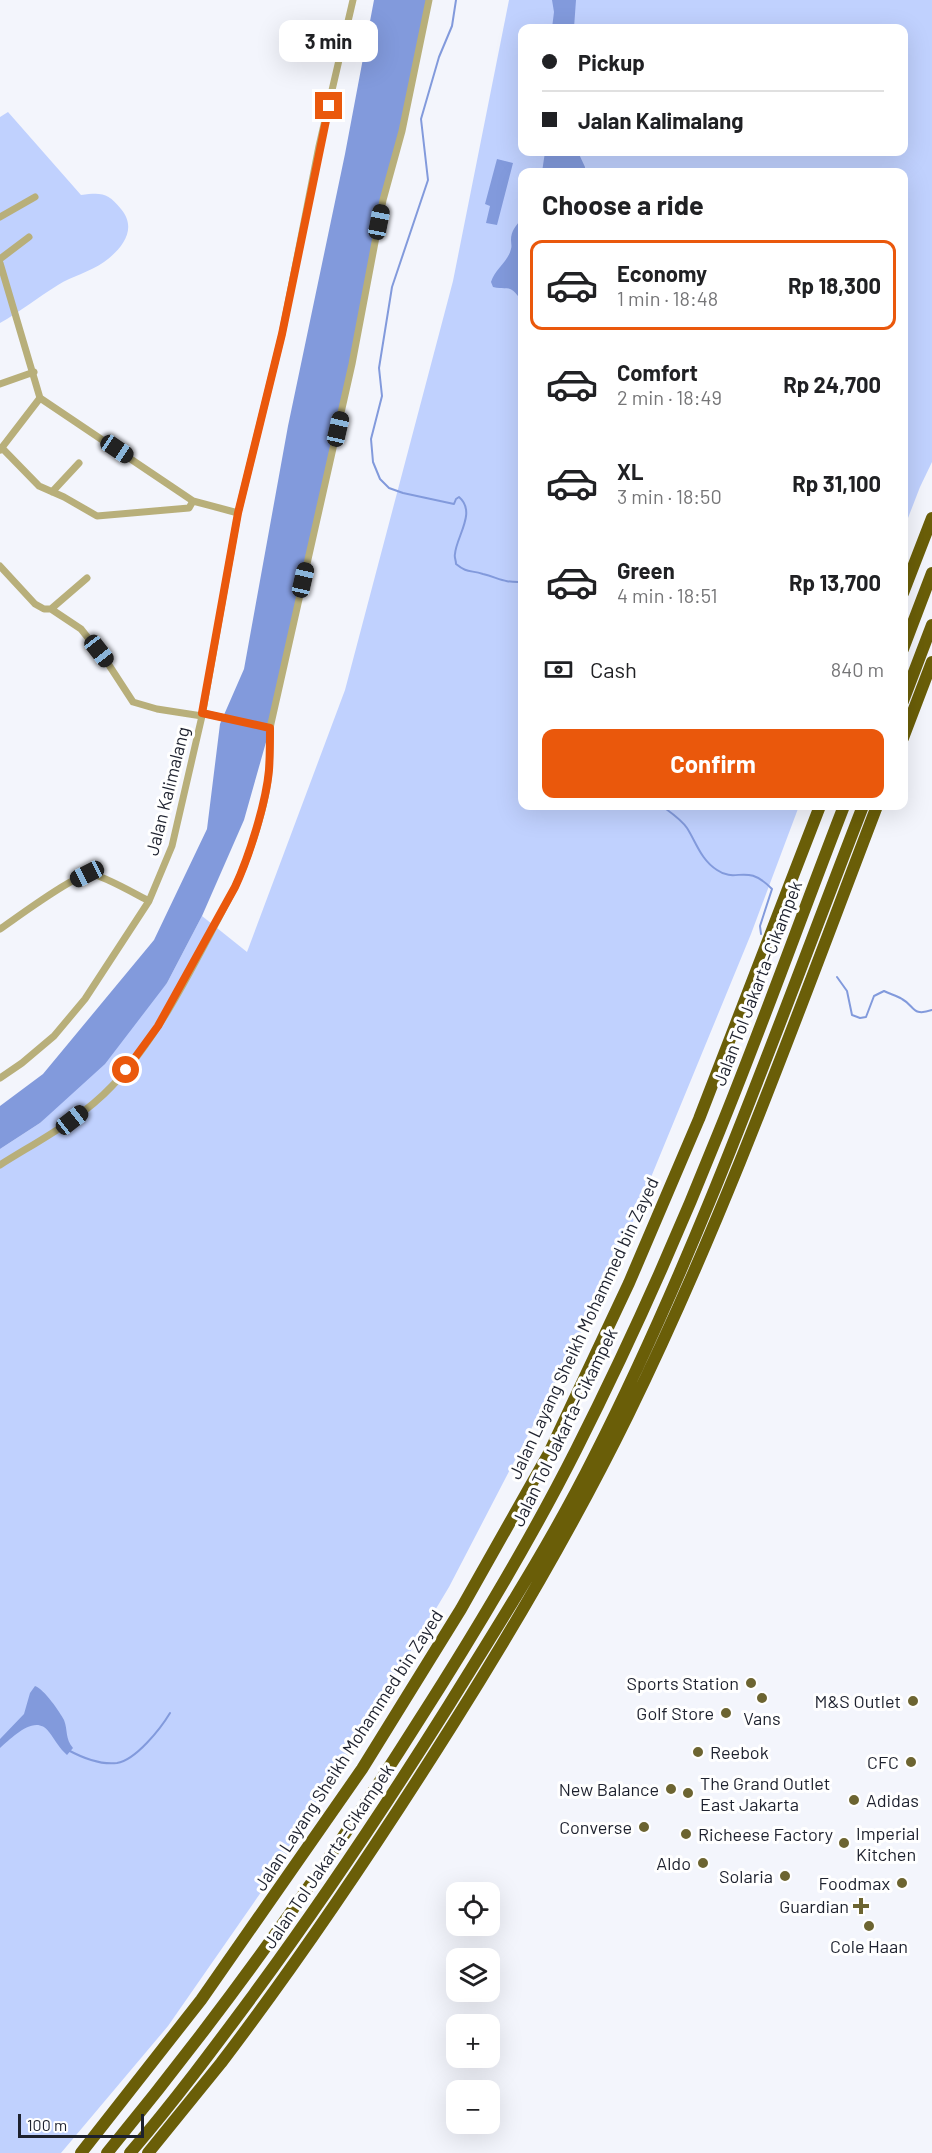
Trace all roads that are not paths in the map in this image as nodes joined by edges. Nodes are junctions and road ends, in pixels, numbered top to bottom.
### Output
1 (353, 0) edge
2 (429, 0) edge
3 (35, 197) dead end
4 (0, 217) edge
5 (29, 237) dead end
6 (0, 261) edge
7 (33, 372) junction
8 (0, 384) edge
9 (40, 398) junction
10 (1, 449) edge
11 (79, 463) dead end
12 (52, 492) junction
13 (193, 501) junction
14 (238, 513) junction
15 (932, 518) edge
16 (0, 566) edge
17 (932, 573) edge
18 (87, 578) dead end
19 (908, 580) edge
20 (51, 609) junction
21 (932, 625) edge
22 (908, 636) edge
23 (932, 662) edge
24 (908, 688) edge
25 (202, 714) junction
26 (908, 725) edge
27 (266, 727) junction
28 (818, 810) edge
29 (842, 810) edge
30 (861, 810) edge
31 (875, 810) edge
32 (149, 901) junction
33 (0, 929) edge
34 (0, 1078) edge
35 (0, 1166) edge
36 (81, 2153) edge
37 (107, 2153) edge
38 (130, 2153) edge
39 (148, 2153) edge

1 - 14 street, Jalan Kalimalang
2 - 27 street
3 - 4 street
5 - 6 street
6 - 7 street
7 - 8 street
7 - 9 street
9 - 10 street
9 - 13 street
10 - 12 street
11 - 12 street
12 - 13 street
13 - 14 street
14 - 25 street, Jalan Kalimalang
15 - 19 highway
16 - 20 street
17 - 22 highway
18 - 20 street
20 - 25 street
21 - 24 highway
23 - 26 highway
25 - 27 street
25 - 32 street, Jalan Kalimalang
27 - 35 street
28 - 36 highway, Jalan Layang Sheikh Mohammed bin Zayed
29 - 37 highway, Jalan Tol Jakarta–Cikampek
30 - 38 highway, Jalan Tol Jakarta–Cikampek
31 - 39 highway
32 - 33 street
32 - 34 street, Jalan Kalimalang

